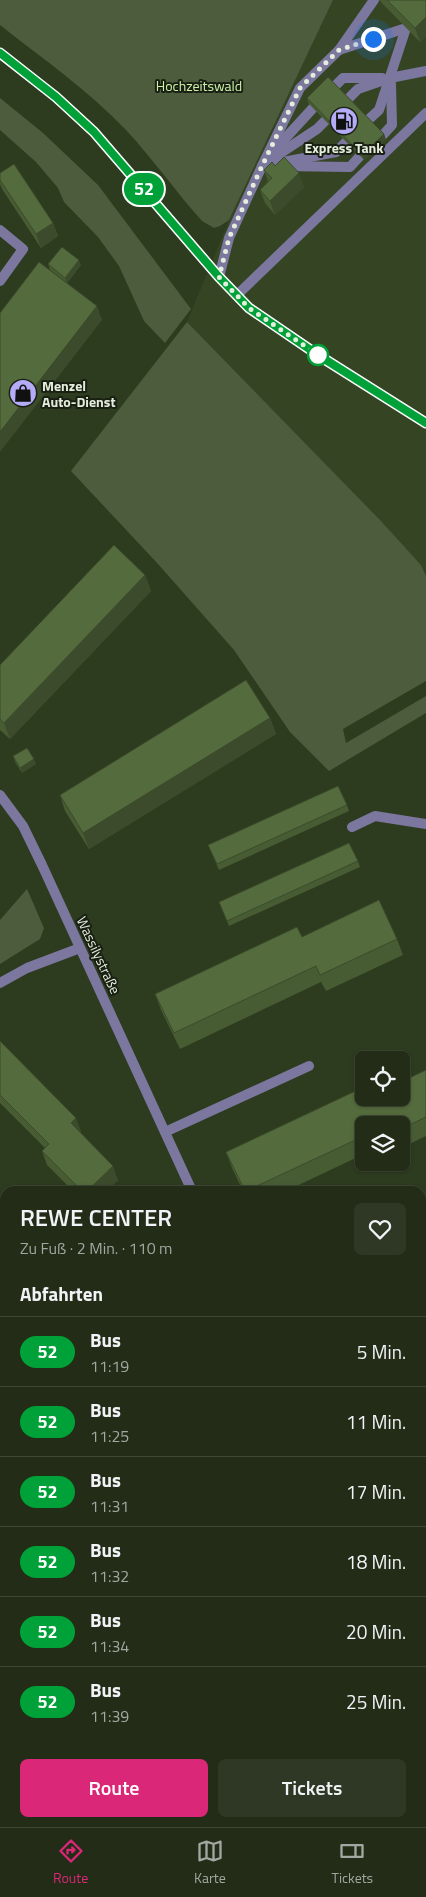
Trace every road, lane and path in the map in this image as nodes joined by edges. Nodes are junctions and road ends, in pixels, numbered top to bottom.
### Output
1 (374, 0) edge
2 (339, 50) junction
3 (0, 53) edge
4 (426, 71) edge
5 (390, 78) junction
6 (334, 87) edge
7 (347, 100) edge
8 (313, 108) edge
9 (426, 113) edge
10 (326, 120) edge
11 (368, 121) edge
12 (382, 136) edge
13 (346, 142) edge
14 (360, 156) edge
15 (262, 166) junction
16 (0, 230) edge
17 (219, 277) junction
18 (0, 281) edge
19 (237, 295) junction
20 (426, 423) edge
21 (0, 795) edge
22 (426, 824) edge
23 (352, 827) dead end
24 (80, 948) junction
25 (0, 983) edge
26 (309, 1066) dead end
27 (165, 1132) junction
28 (190, 1186) edge

1 - 2 street
2 - 5 street
2 - 15 street
3 - 17 street
4 - 5 street
5 - 6 street
5 - 7 street
5 - 11 street
5 - 12 street
8 - 15 street
9 - 19 street
10 - 15 street
13 - 15 street
14 - 15 street
15 - 17 street
16 - 18 street
17 - 19 street
19 - 20 street
21 - 24 street, Wassilystraße
22 - 23 street
24 - 25 street
24 - 27 street, Wassilystraße
26 - 27 street
27 - 28 street, Wassilystraße

